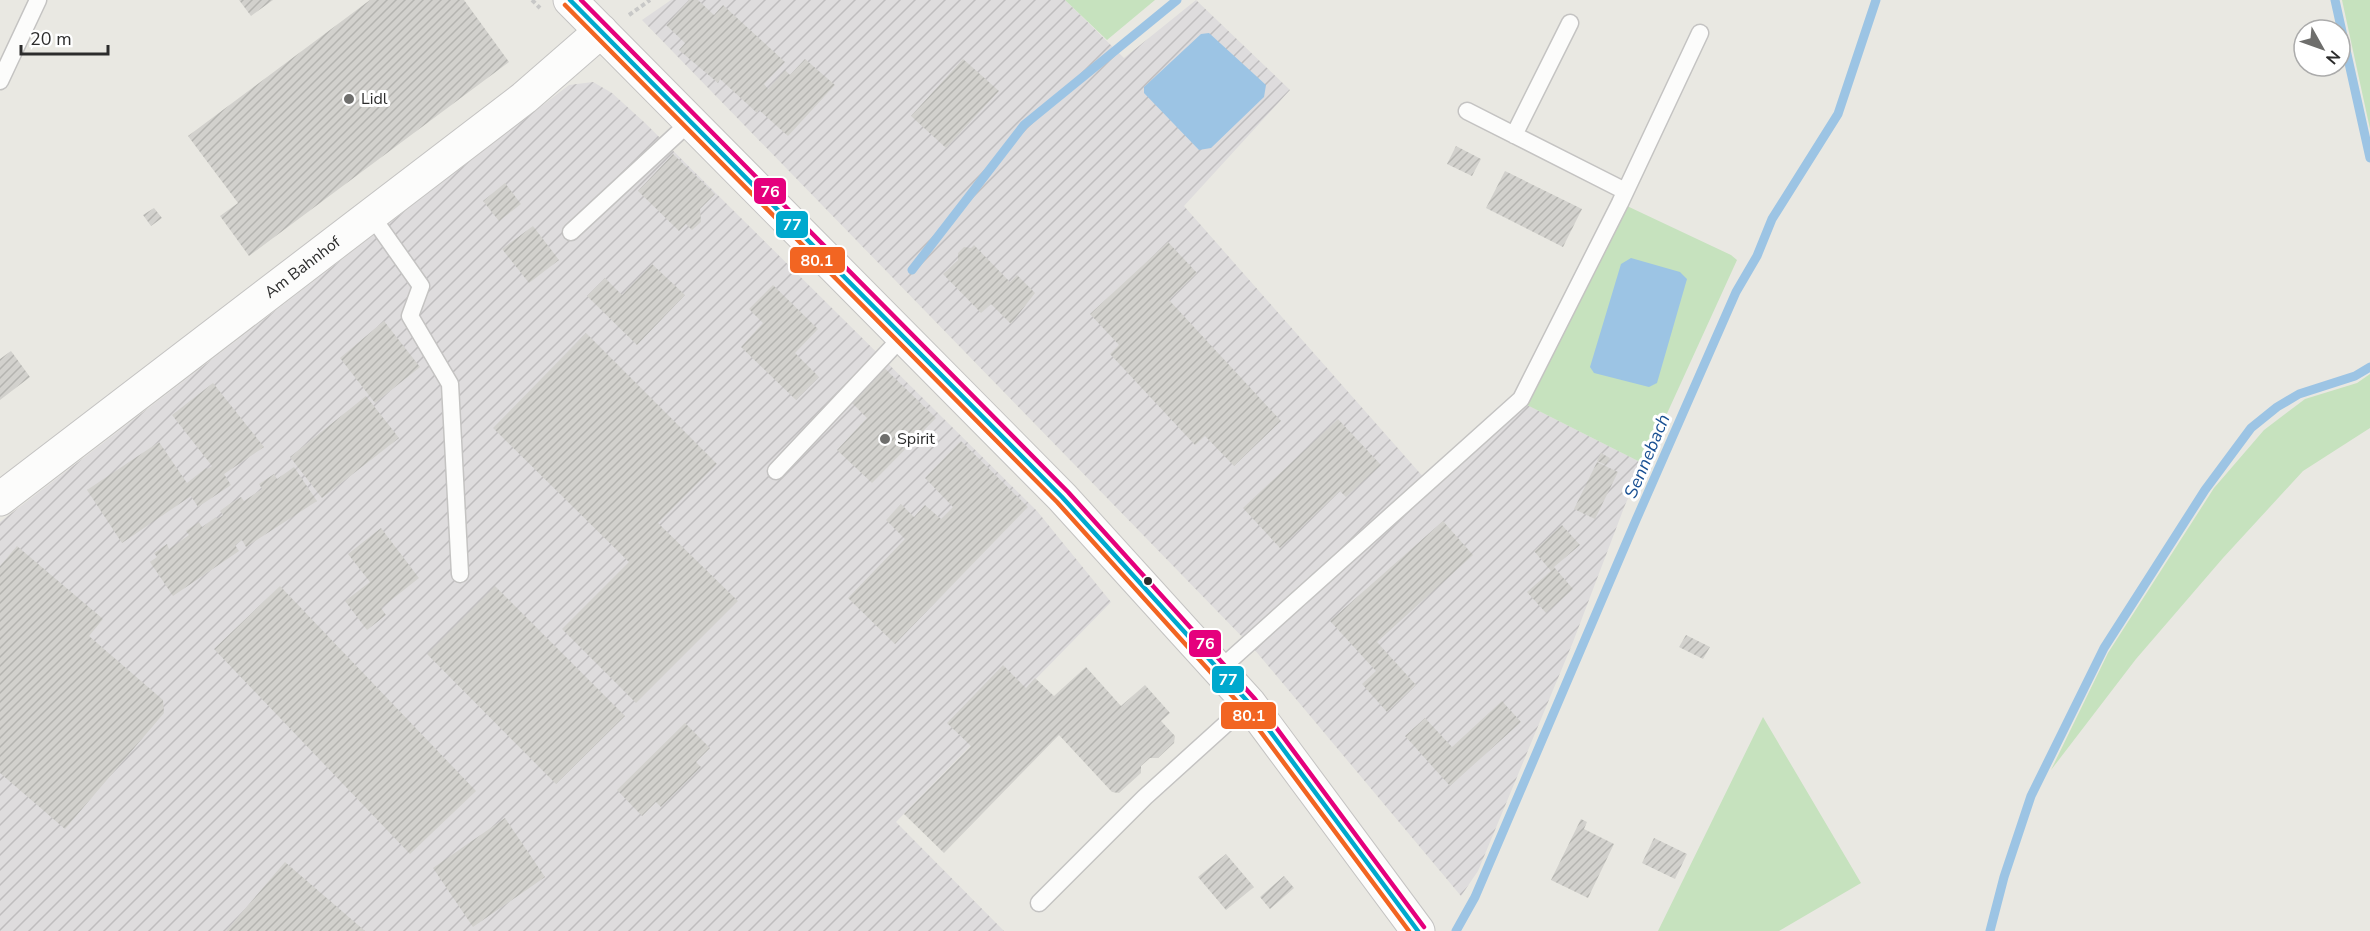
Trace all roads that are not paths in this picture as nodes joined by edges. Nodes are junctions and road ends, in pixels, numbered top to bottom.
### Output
1 (38, 0) edge
2 (570, 0) edge
3 (1570, 23) dead end
4 (601, 31) junction
5 (1700, 33) dead end
6 (0, 81) edge
7 (1467, 111) dead end
8 (691, 121) junction
9 (1514, 135) junction
10 (1625, 191) junction
11 (371, 215) junction
12 (571, 232) dead end
13 (903, 336) junction
14 (776, 471) dead end
15 (0, 499) edge
16 (460, 574) dead end
17 (1219, 670) junction
18 (1249, 703) junction
19 (1039, 903) dead end
20 (1418, 931) edge

1 - 6 lane
2 - 4 main road
3 - 9 lane
4 - 8 main road
4 - 11 main road, Am Bahnhof
5 - 10 lane
7 - 9 lane
8 - 12 lane
8 - 13 main road
9 - 10 lane
10 - 17 lane
11 - 15 main road, Am Bahnhof
11 - 16 lane
13 - 14 lane
13 - 17 main road
17 - 18 main road
18 - 19 lane
18 - 20 main road

